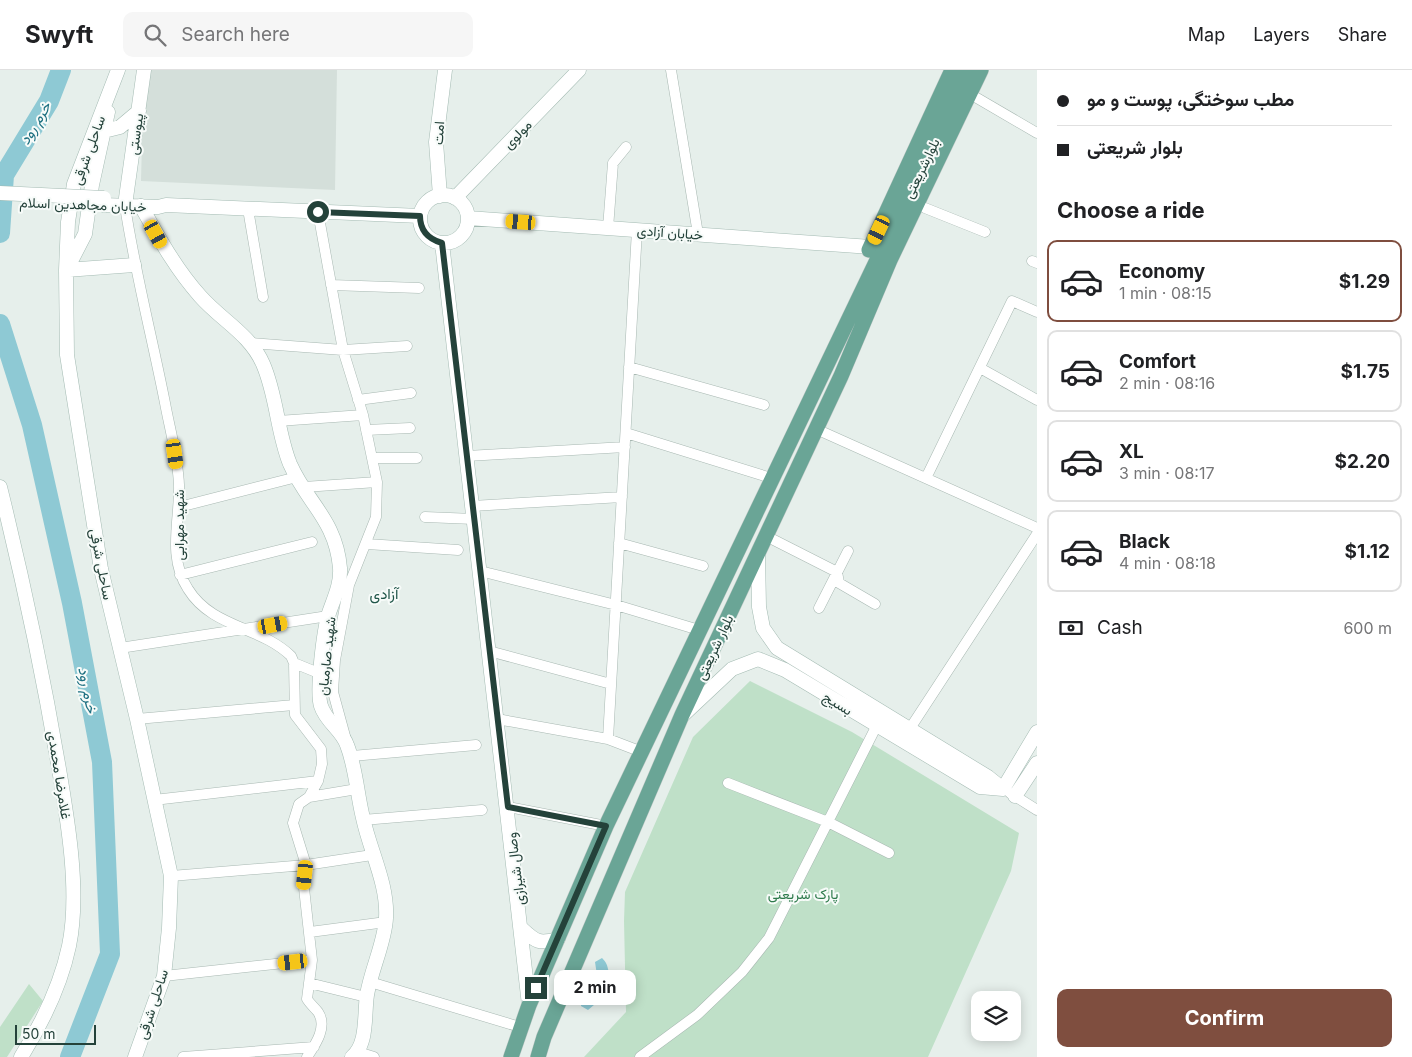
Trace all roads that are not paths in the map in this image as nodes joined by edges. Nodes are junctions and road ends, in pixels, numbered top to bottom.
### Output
1 (144, 70) edge
2 (445, 70) edge
3 (579, 70) edge
4 (671, 70) edge
5 (952, 70) edge
6 (968, 70) edge
7 (981, 70) edge
8 (991, 70) edge
9 (117, 73) edge
10 (977, 98) junction
11 (139, 111) junction
12 (120, 126) junction
13 (104, 131) junction
14 (1037, 133) edge
15 (134, 145) junction
16 (626, 147) dead end
17 (0, 193) edge
18 (440, 196) junction
19 (456, 198) junction
20 (0, 200) edge
21 (104, 202) junction
22 (126, 202) junction
23 (166, 205) junction
24 (141, 206) junction
25 (925, 208) junction
26 (248, 209) junction
27 (318, 212) junction
28 (420, 216) junction
29 (468, 218) junction
30 (608, 228) junction
31 (637, 230) junction
32 (985, 232) dead end
33 (698, 234) junction
34 (900, 242) joint
35 (442, 243) junction
36 (871, 247) junction
37 (890, 260) junction
38 (874, 265) joint
39 (134, 266) junction
40 (66, 270) junction
41 (332, 285) junction
42 (419, 288) dead end
43 (263, 297) dead end
44 (1037, 312) edge
45 (847, 320) junction
46 (250, 343) junction
47 (407, 346) dead end
48 (343, 350) junction
49 (629, 367) junction
50 (980, 368) junction
51 (411, 393) dead end
52 (358, 400) junction
53 (1037, 400) edge
54 (764, 405) dead end
55 (363, 415) junction
56 (278, 421) junction
57 (410, 428) dead end
58 (816, 429) junction
59 (366, 430) junction
60 (626, 433) junction
61 (625, 447) junction
62 (467, 456) junction
63 (372, 458) junction
64 (417, 458) dead end
65 (771, 478) junction
66 (926, 478) junction
67 (300, 482) junction
68 (377, 482) junction
69 (0, 487) edge
70 (622, 496) junction
71 (179, 507) junction
72 (473, 513) junction
73 (425, 517) dead end
74 (1037, 528) edge
75 (1037, 534) edge
76 (766, 536) junction
77 (312, 542) dead end
78 (619, 543) junction
79 (367, 544) junction
80 (458, 550) dead end
81 (848, 551) dead end
82 (758, 554) junction
83 (703, 566) dead end
84 (480, 571) junction
85 (837, 572) junction
86 (180, 575) junction
87 (875, 604) dead end
88 (616, 605) junction
89 (819, 608) dead end
90 (328, 616) junction
91 (246, 629) junction
92 (699, 630) junction
93 (120, 648) junction
94 (489, 651) junction
95 (294, 663) junction
96 (321, 674) junction
97 (611, 684) junction
98 (294, 706) junction
99 (882, 713) junction
100 (682, 715) junction
101 (137, 719) junction
102 (497, 719) junction
103 (876, 726) junction
104 (909, 730) junction
105 (1037, 732) edge
106 (608, 739) junction
107 (346, 741) junction
108 (476, 746) dead end
109 (642, 752) junction
110 (352, 756) junction
111 (1037, 764) edge
112 (318, 781) junction
113 (728, 783) dead end
114 (357, 789) junction
115 (1009, 793) junction
116 (309, 797) junction
117 (154, 800) junction
118 (508, 807) junction
119 (482, 810) dead end
120 (1037, 810) edge
121 (363, 820) junction
122 (828, 822) junction
123 (606, 826) junction
124 (890, 853) dead end
125 (372, 855) junction
126 (306, 865) junction
127 (171, 876) junction
128 (386, 922) junction
129 (522, 929) junction
130 (310, 932) junction
131 (558, 939) junction
132 (312, 960) junction
133 (164, 976) junction
134 (370, 982) junction
135 (309, 983) junction
136 (366, 997) junction
137 (529, 1005) junction
138 (520, 1027) junction
139 (314, 1048) junction
140 (355, 1054) edge
141 (21, 1057) edge
142 (135, 1057) edge
143 (183, 1057) edge
144 (307, 1057) edge
145 (374, 1057) edge
146 (511, 1057) edge
147 (538, 1057) edge
148 (640, 1057) edge

1 - 11 street, پیوستی
2 - 18 street, امت
3 - 19 street, مولوی
4 - 33 street
5 - 36 main road
6 - 38 main road, بلوارشریعتی
7 - 34 main road, بلوارشریعتی
8 - 10 main road
9 - 13 street
9 - 40 street, ساحلی شرقی
10 - 14 street
10 - 25 main road
11 - 12 street
11 - 15 street, پیوستی
12 - 13 street
12 - 15 street
13 - 40 street
15 - 22 street, پیوستی
16 - 30 street
17 - 21 street, خیابان مجاهدین اسلام, bridge
18 - 19 street
18 - 28 street
19 - 29 street
20 - 21 street, خیابان مجاهدین اسلام
21 - 22 street, خیابان مجاهدین اسلام
22 - 23 street, خیابان مجاهدین اسلام
22 - 24 street, خیابان مجاهدین اسلام
22 - 39 street, شهید مهرابی
23 - 24 street, خیابان مجاهدین اسلام
23 - 26 street, خیابان مجاهدین اسلام
24 - 46 street, شهید صارمیان
25 - 32 street
25 - 37 main road
26 - 27 street, خیابان مجاهدین اسلام
26 - 43 street
27 - 28 street, خیابان مجاهدین اسلام
27 - 41 street
28 - 35 street
29 - 30 street, خیابان آزادی
29 - 35 street
30 - 31 street, خیابان آزادی
31 - 33 street, خیابان آزادی
31 - 49 street
33 - 36 street, خیابان آزادی
34 - 37 main road, بلوار شریعتی
35 - 62 street, وصال شیرازی
36 - 45 main road
37 - 58 main road, بلوار شریعتی
38 - 45 main road, بلوار شریعتی
39 - 40 street
39 - 71 street, شهید مهرابی
40 - 93 street, ساحلی شرقی
41 - 42 street
41 - 48 street
44 - 50 street
45 - 65 main road, بلوار شریعتی
46 - 48 street
46 - 56 street, شهید صارمیان
47 - 48 street
48 - 52 street
49 - 54 street
49 - 60 street
50 - 53 street
50 - 66 street
51 - 52 street
52 - 55 street
55 - 56 street
55 - 59 street
56 - 67 street, شهید صارمیان
57 - 59 street
58 - 66 street
58 - 76 main road, بلوار شریعتی
59 - 63 street
60 - 61 street
60 - 65 street
61 - 62 street
61 - 70 street
62 - 72 street, وصال شیرازی
63 - 64 street
63 - 68 street
65 - 92 main road, بلوار شریعتی
66 - 74 street
67 - 68 street
67 - 71 street
67 - 90 street, شهید صارمیان
68 - 79 street
69 - 141 street, غلامرضا محمدی
70 - 72 street
70 - 78 street
71 - 86 street, شهید مهرابی
72 - 73 street
72 - 84 street, وصال شیرازی
75 - 104 street
76 - 82 main road, بلوار شریعتی
76 - 85 street
77 - 86 street
78 - 83 street
78 - 88 street
79 - 80 street
79 - 107 street
81 - 85 street
82 - 99 street, بسیج
82 - 100 main road, بلوار شریعتی
84 - 88 street
84 - 94 street, وصال شیرازی
85 - 87 street
85 - 89 street
86 - 91 street, شهید مهرابی
88 - 92 street
88 - 97 street
90 - 91 street
90 - 96 street, شهید صارمیان
91 - 93 street
91 - 95 street, شهید مهرابی
92 - 109 main road, بلوار شریعتی
93 - 101 street, ساحلی شرقی
94 - 97 street
94 - 102 street, وصال شیرازی
95 - 96 street
95 - 98 street
96 - 107 street, شهید صارمیان
97 - 106 street
98 - 101 street
98 - 112 street
99 - 103 street
99 - 104 street, بسیج
100 - 103 street, بسیج
100 - 147 main road, بلوار شریعتی
101 - 117 street, ساحلی شرقی
102 - 106 street
102 - 118 street, وصال شیرازی
103 - 115 street, بسیج
103 - 122 street
104 - 115 street, بسیج
105 - 115 street
106 - 109 street
107 - 110 street, شهید صارمیان
108 - 110 street
109 - 123 main road, بلوار شریعتی
110 - 114 street, شهید صارمیان
111 - 115 street
112 - 116 street
112 - 117 street
113 - 122 street
114 - 116 street
114 - 121 street, شهید صارمیان
115 - 120 street, بسیج
116 - 126 street
117 - 127 street, ساحلی شرقی
118 - 123 street
118 - 129 street, وصال شیرازی
119 - 121 street
121 - 125 street, شهید صارمیان
122 - 124 street
122 - 148 street
123 - 131 main road, بلوار شریعتی
125 - 126 street
125 - 128 street, شهید صارمیان
126 - 127 street
126 - 130 street
127 - 133 street, ساحلی شرقی
128 - 130 street
128 - 134 street, شهید صارمیان
129 - 131 street
129 - 137 street, وصال شیرازی
130 - 132 street
131 - 137 main road, بلوار شریعتی
132 - 133 street
132 - 135 street
133 - 142 street, ساحلی شرقی
134 - 136 street, شهید صارمیان
134 - 138 street
135 - 136 street
135 - 139 street
136 - 140 street, شهید صارمیان
137 - 138 main road, بلوار شریعتی
138 - 146 main road, بلوار شریعتی
139 - 143 street
139 - 144 street
140 - 145 street

